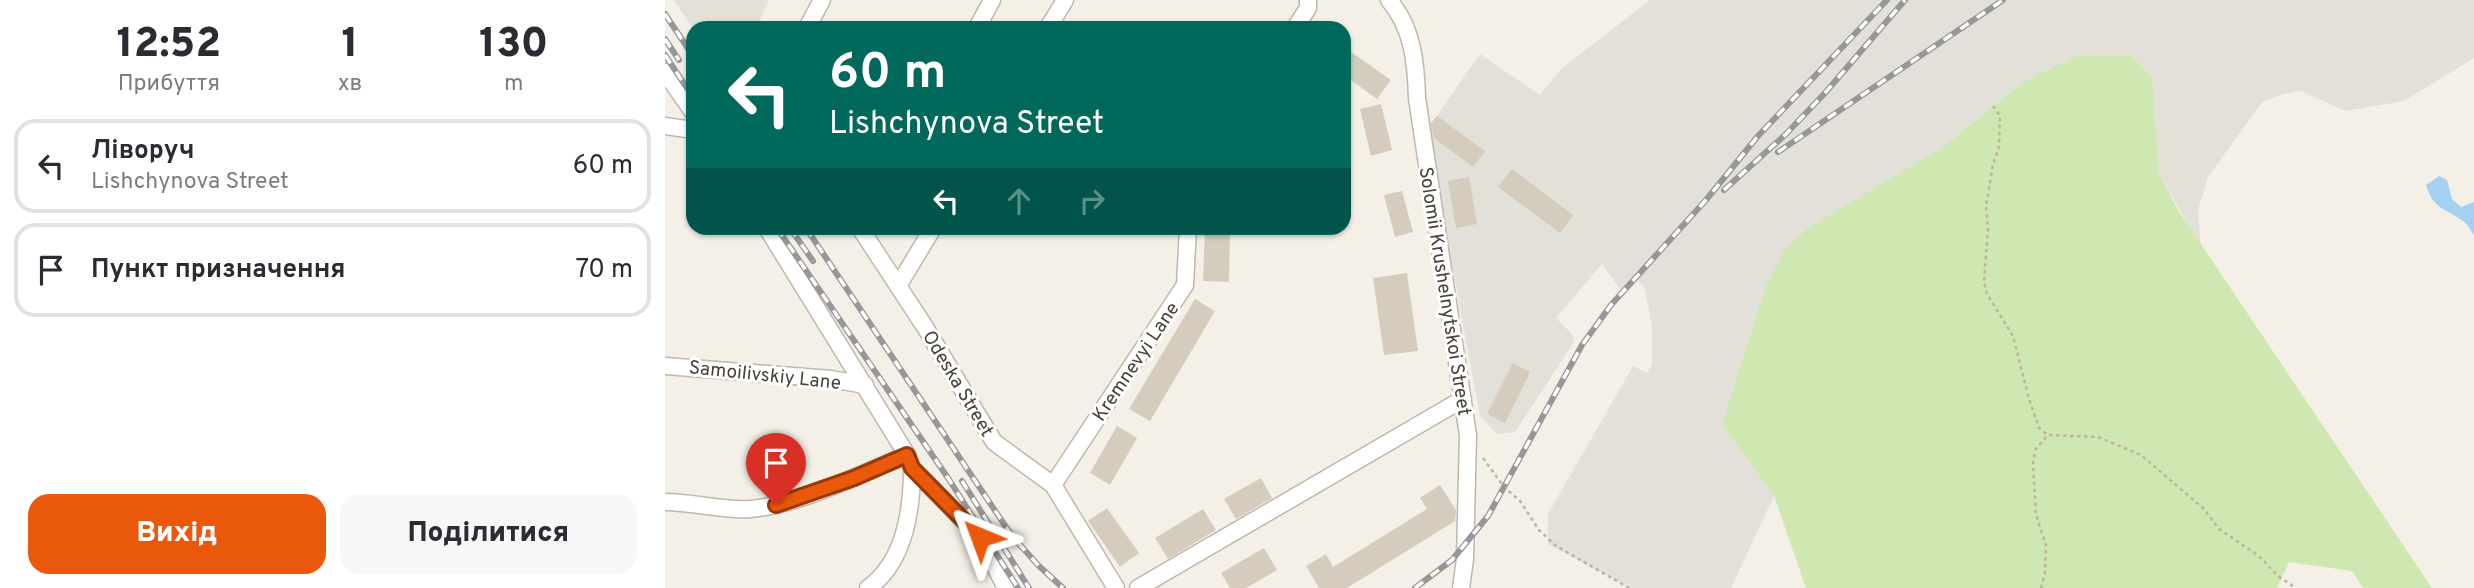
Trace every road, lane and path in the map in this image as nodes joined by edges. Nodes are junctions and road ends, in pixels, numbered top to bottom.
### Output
1 (822, 0) edge
2 (992, 0) edge
3 (1065, 0) edge
4 (1308, 0) edge
5 (1389, 0) edge
6 (811, 21) edge
7 (981, 21) edge
8 (1052, 21) edge
9 (1300, 21) edge
10 (665, 72) edge
11 (686, 102) edge
12 (1993, 106) dead end
13 (665, 126) edge
14 (686, 129) edge
15 (771, 235) edge
16 (868, 235) edge
17 (929, 235) edge
18 (1188, 235) edge
19 (898, 286) junction
20 (665, 366) edge
21 (865, 386) junction
22 (1463, 399) junction
23 (1468, 435) junction
24 (2048, 435) junction
25 (910, 461) junction
26 (1053, 485) junction
27 (665, 502) edge
28 (868, 588) edge
29 (1006, 588) edge
30 (1116, 588) edge
31 (1138, 588) edge
32 (1461, 588) edge
33 (1629, 588) edge
34 (2041, 588) edge
35 (2296, 588) edge

1 - 6 street
2 - 7 street
3 - 8 street
4 - 9 street
5 - 22 street, Solomii Krushelnytskoi Street
10 - 11 street
12 - 24 path
13 - 14 street
15 - 21 street
16 - 19 street, Odeska Street
17 - 19 street
18 - 26 street, Kremnevyi Lane
19 - 26 street, Odeska Street
20 - 21 street, Samoilivskiy Lane
21 - 25 street
22 - 23 street, Solomii Krushelnytskoi Street
22 - 31 street
23 - 32 street, Solomii Krushelnytskoi Street
23 - 33 path
24 - 34 path
24 - 35 path
25 - 27 street
25 - 28 street
25 - 29 street
26 - 30 street, Odeska Street

